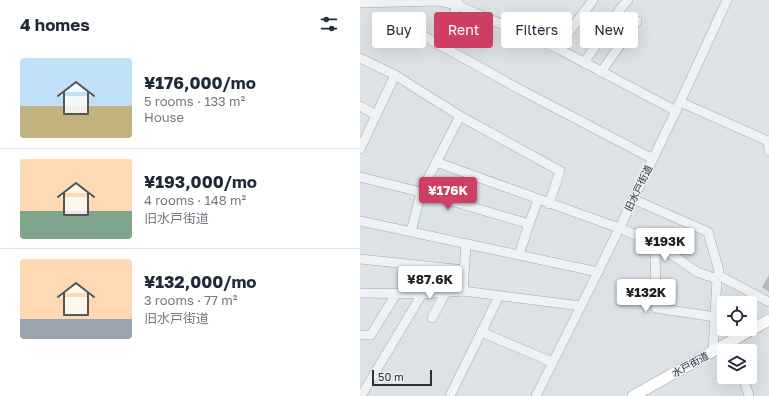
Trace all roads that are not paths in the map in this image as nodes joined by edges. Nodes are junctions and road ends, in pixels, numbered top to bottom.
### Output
1 (593, 0) edge
2 (628, 0) edge
3 (727, 0) edge
4 (438, 1) edge
5 (360, 3) edge
6 (458, 3) edge
7 (501, 23) edge
8 (572, 28) edge
9 (444, 48) edge
10 (557, 48) edge
11 (618, 48) edge
12 (360, 58) edge
13 (584, 63) junction
14 (601, 72) junction
15 (395, 75) junction
16 (680, 102) junction
17 (360, 106) edge
18 (676, 112) junction
19 (376, 115) junction
20 (460, 116) junction
21 (769, 141) edge
22 (360, 148) edge
23 (769, 151) edge
24 (653, 159) junction
25 (436, 162) junction
26 (360, 177) edge
27 (421, 192) junction
28 (633, 199) junction
29 (538, 200) junction
30 (549, 204) junction
31 (360, 221) edge
32 (529, 224) junction
33 (619, 228) junction
34 (411, 232) junction
35 (655, 243) junction
36 (466, 244) junction
37 (520, 256) junction
38 (360, 259) edge
39 (464, 270) junction
40 (598, 272) junction
41 (717, 277) junction
42 (463, 291) junction
43 (446, 292) junction
44 (360, 294) edge
45 (396, 294) junction
46 (422, 294) junction
47 (499, 296) junction
48 (769, 302) edge
49 (581, 306) junction
50 (715, 317) junction
51 (432, 318) dead end
52 (769, 320) edge
53 (481, 332) junction
54 (360, 335) edge
55 (736, 344) edge
56 (717, 350) edge
57 (713, 351) junction
58 (552, 362) junction
59 (745, 384) edge
60 (361, 396) edge
61 (450, 396) edge
62 (536, 396) edge
63 (633, 396) edge
64 (749, 396) edge

1 - 8 street
2 - 13 street
3 - 16 street, 旧水戸街道
4 - 5 street
4 - 6 street
6 - 7 street
9 - 24 street
10 - 13 street
11 - 14 street
12 - 15 street
13 - 14 street
14 - 18 street
15 - 19 street
15 - 20 street
16 - 18 street, 旧水戸街道
16 - 21 street
17 - 19 street
18 - 24 street, 旧水戸街道
19 - 22 street
20 - 25 street
20 - 30 street
21 - 23 street
24 - 28 street, 旧水戸街道
25 - 27 street
25 - 29 street
26 - 27 street
27 - 32 street
27 - 34 street
28 - 33 street, 旧水戸街道
28 - 41 street
29 - 30 street
29 - 32 street
30 - 33 street
31 - 34 street
32 - 37 street
33 - 35 street
33 - 40 street, 旧水戸街道
34 - 36 street
35 - 41 street
35 - 50 street
36 - 37 street
36 - 39 street
37 - 40 street
38 - 39 street
39 - 42 street
40 - 49 street, 旧水戸街道
41 - 48 street
41 - 50 street
42 - 43 street
42 - 47 street
43 - 46 street
43 - 51 street
44 - 45 street
45 - 46 street
45 - 54 street
46 - 60 street
47 - 49 street
47 - 53 street
49 - 58 street, 旧水戸街道
50 - 57 street
52 - 55 main road, 水戸街道
53 - 58 street
53 - 61 street
56 - 57 main road, 水戸街道
57 - 63 main road, 水戸街道
58 - 62 street, 旧水戸街道
59 - 64 street

